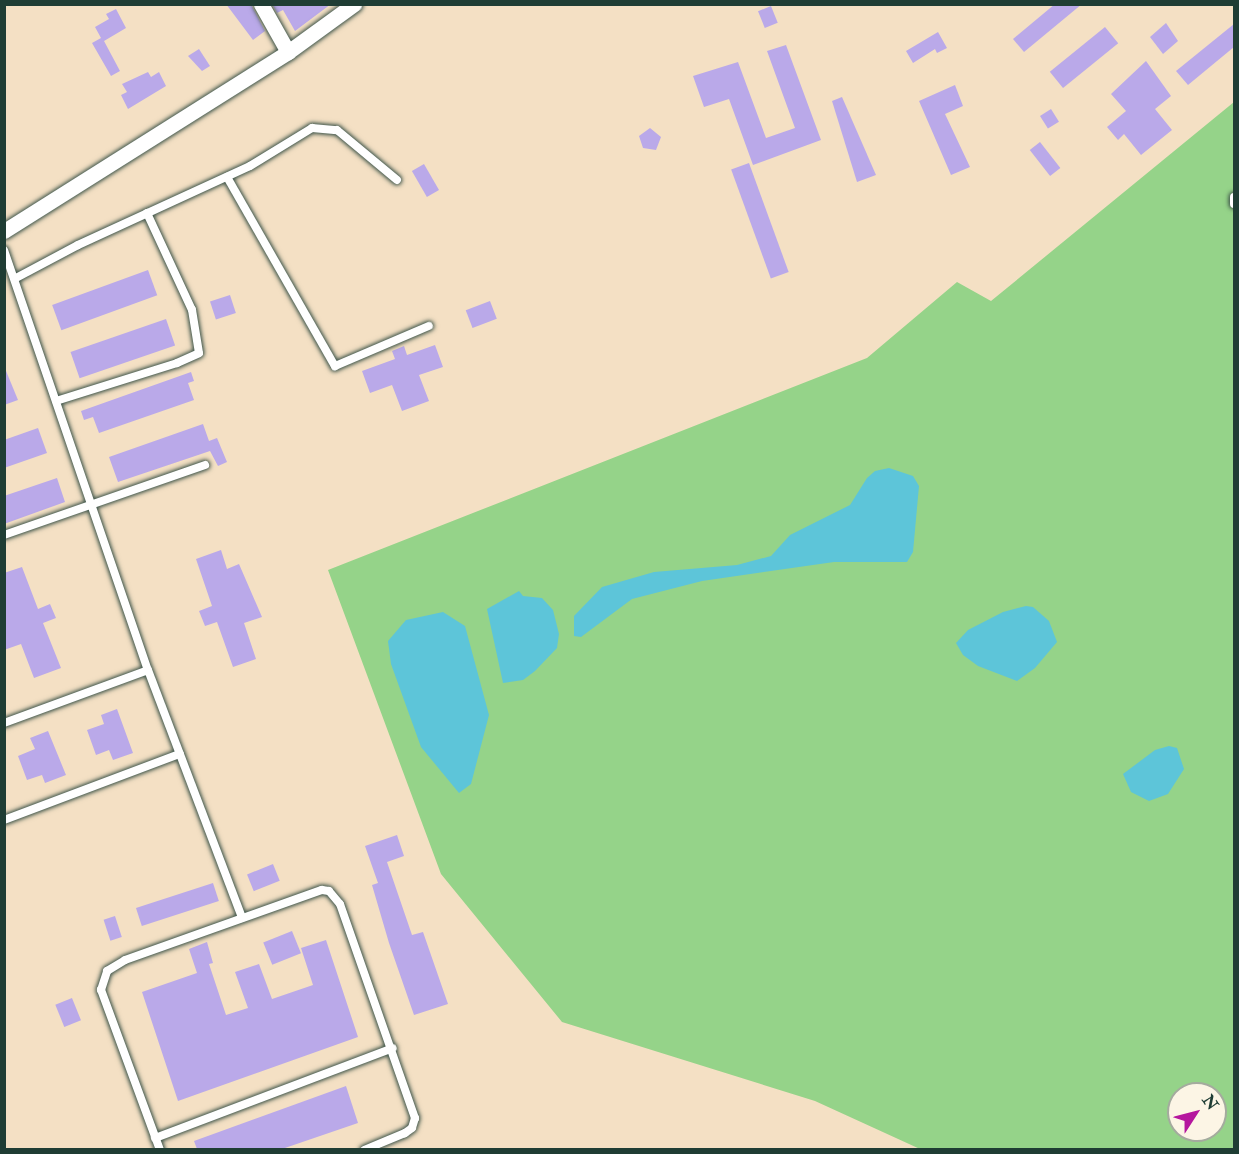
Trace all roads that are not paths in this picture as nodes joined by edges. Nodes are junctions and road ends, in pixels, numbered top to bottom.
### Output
1 (261, 4) edge
2 (354, 4) edge
3 (288, 52) junction
4 (227, 177) junction
5 (397, 180) dead end
6 (1234, 196) edge
7 (1234, 204) edge
8 (147, 213) junction
9 (4, 231) edge
10 (4, 250) edge
11 (16, 278) junction
12 (429, 326) dead end
13 (57, 401) junction
14 (205, 465) dead end
15 (90, 505) junction
16 (4, 535) edge
17 (148, 670) junction
18 (4, 723) edge
19 (180, 754) junction
20 (4, 819) edge
21 (242, 918) junction
22 (393, 1048) junction
23 (155, 1138) junction
24 (160, 1149) edge
25 (364, 1149) edge

1 - 3 street
2 - 3 street
3 - 9 street
4 - 5 lane
4 - 8 lane
4 - 12 lane
6 - 7 lane
8 - 11 lane
8 - 13 lane
10 - 11 lane
11 - 13 lane
13 - 15 lane
14 - 15 lane
15 - 16 lane
15 - 17 lane
17 - 18 lane
17 - 19 lane
19 - 20 lane
19 - 21 lane
21 - 22 lane
21 - 23 lane
22 - 23 lane
22 - 25 lane
23 - 24 lane

